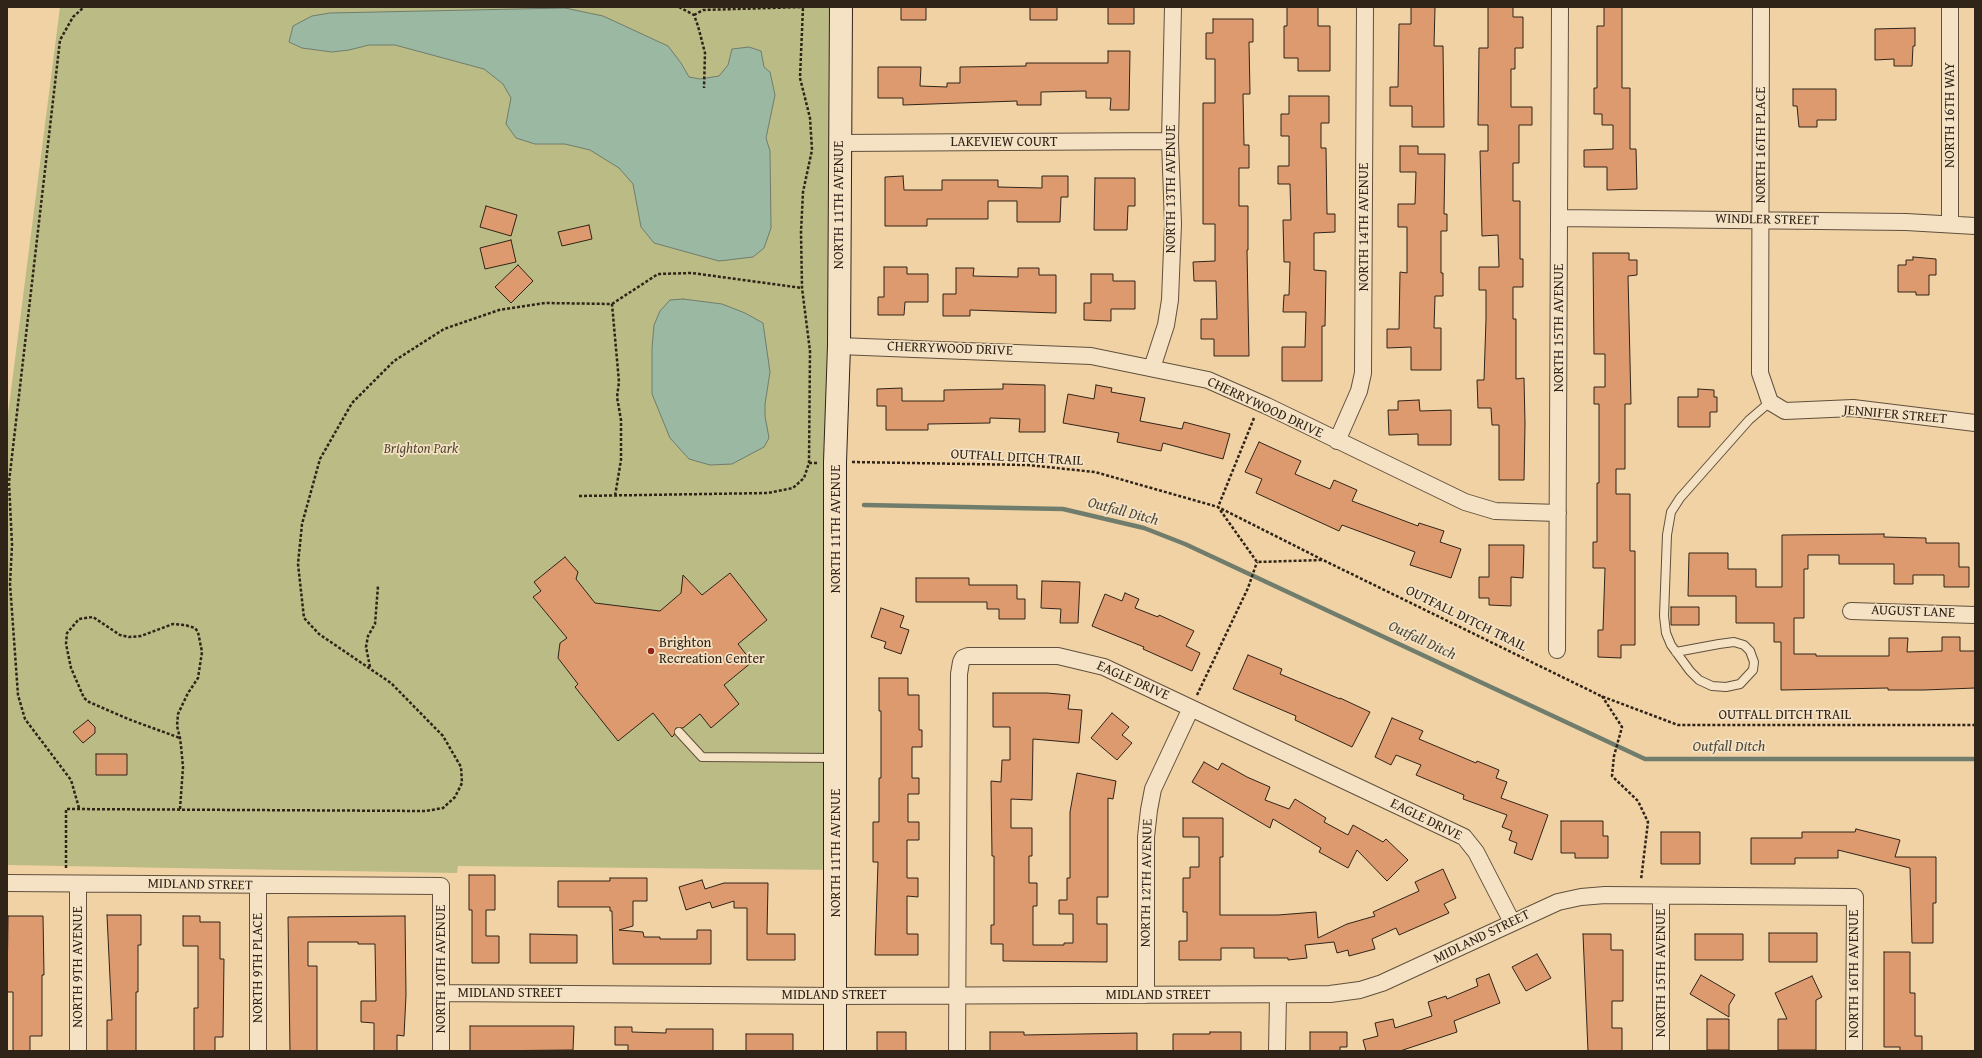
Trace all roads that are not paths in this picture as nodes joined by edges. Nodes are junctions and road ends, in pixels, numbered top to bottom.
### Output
1 (841, 7) edge
2 (1173, 7) edge
3 (1365, 7) edge
4 (1560, 7) edge
5 (1761, 7) edge
6 (1950, 7) edge
7 (1170, 141) junction
8 (839, 143) junction
9 (1559, 218) junction
10 (1760, 220) junction
11 (1950, 224) junction
12 (1975, 226) edge
13 (839, 346) junction
14 (1152, 368) junction
15 (1770, 402) junction
16 (1975, 422) edge
17 (1337, 441) junction
18 (1558, 513) junction
19 (1851, 610) dead end
20 (1975, 615) edge
21 (1557, 650) dead end
22 (1676, 652) junction
23 (1191, 708) junction
24 (679, 732) dead end
25 (836, 758) junction
26 (7, 883) edge
27 (72, 884) junction
28 (258, 886) junction
29 (441, 886) joint
30 (1661, 896) junction
31 (1854, 897) joint
32 (1512, 922) junction
33 (441, 993) junction
34 (957, 995) junction
35 (1146, 995) junction
36 (836, 996) junction
37 (1278, 996) junction
38 (78, 1051) edge
39 (258, 1051) edge
40 (441, 1051) edge
41 (835, 1051) edge
42 (957, 1051) edge
43 (1277, 1051) edge
44 (1661, 1051) edge
45 (1854, 1051) edge

1 - 8 street, NORTH 11TH AVENUE
2 - 7 street, NORTH 13TH AVENUE
3 - 17 street, NORTH 14TH AVENUE
4 - 9 street, NORTH 15TH AVENUE
5 - 10 street, NORTH 16TH PLACE
6 - 11 street, NORTH 16TH WAY
7 - 8 street, LAKEVIEW COURT
7 - 14 street, NORTH 13TH AVENUE
8 - 13 street, NORTH 11TH AVENUE
9 - 10 street, WINDLER STREET
9 - 18 street, NORTH 15TH AVENUE
10 - 11 street, WINDLER STREET
10 - 15 street, NORTH 16TH PLACE
11 - 12 street, WINDLER STREET
13 - 14 street, CHERRYWOOD DRIVE
13 - 25 street, NORTH 11TH AVENUE
14 - 17 street, CHERRYWOOD DRIVE
15 - 16 street, JENNIFER STREET
15 - 22 lane
17 - 18 street, CHERRYWOOD DRIVE
18 - 21 street, NORTH 15TH AVENUE
19 - 20 street, AUGUST LANE
22 - 22 lane
23 - 32 street, EAGLE DRIVE
23 - 34 street, EAGLE DRIVE
23 - 35 street, NORTH 12TH AVENUE
24 - 25 lane
25 - 36 street, NORTH 11TH AVENUE
26 - 27 street, MIDLAND STREET
27 - 28 street, MIDLAND STREET
27 - 38 street, NORTH 9TH AVENUE
28 - 29 street, MIDLAND STREET
28 - 39 street, NORTH 9TH PLACE
29 - 33 street, NORTH 10TH AVENUE
30 - 31 street, MIDLAND STREET
30 - 32 street, MIDLAND STREET
30 - 44 street, NORTH 15TH AVENUE
31 - 45 street, NORTH 16TH AVENUE
32 - 37 street, MIDLAND STREET
33 - 36 street, MIDLAND STREET
33 - 40 street, NORTH 10TH AVENUE
34 - 35 street, MIDLAND STREET
34 - 36 street, MIDLAND STREET
34 - 42 street
35 - 37 street, MIDLAND STREET
36 - 41 street, NORTH 11TH AVENUE
37 - 43 street

